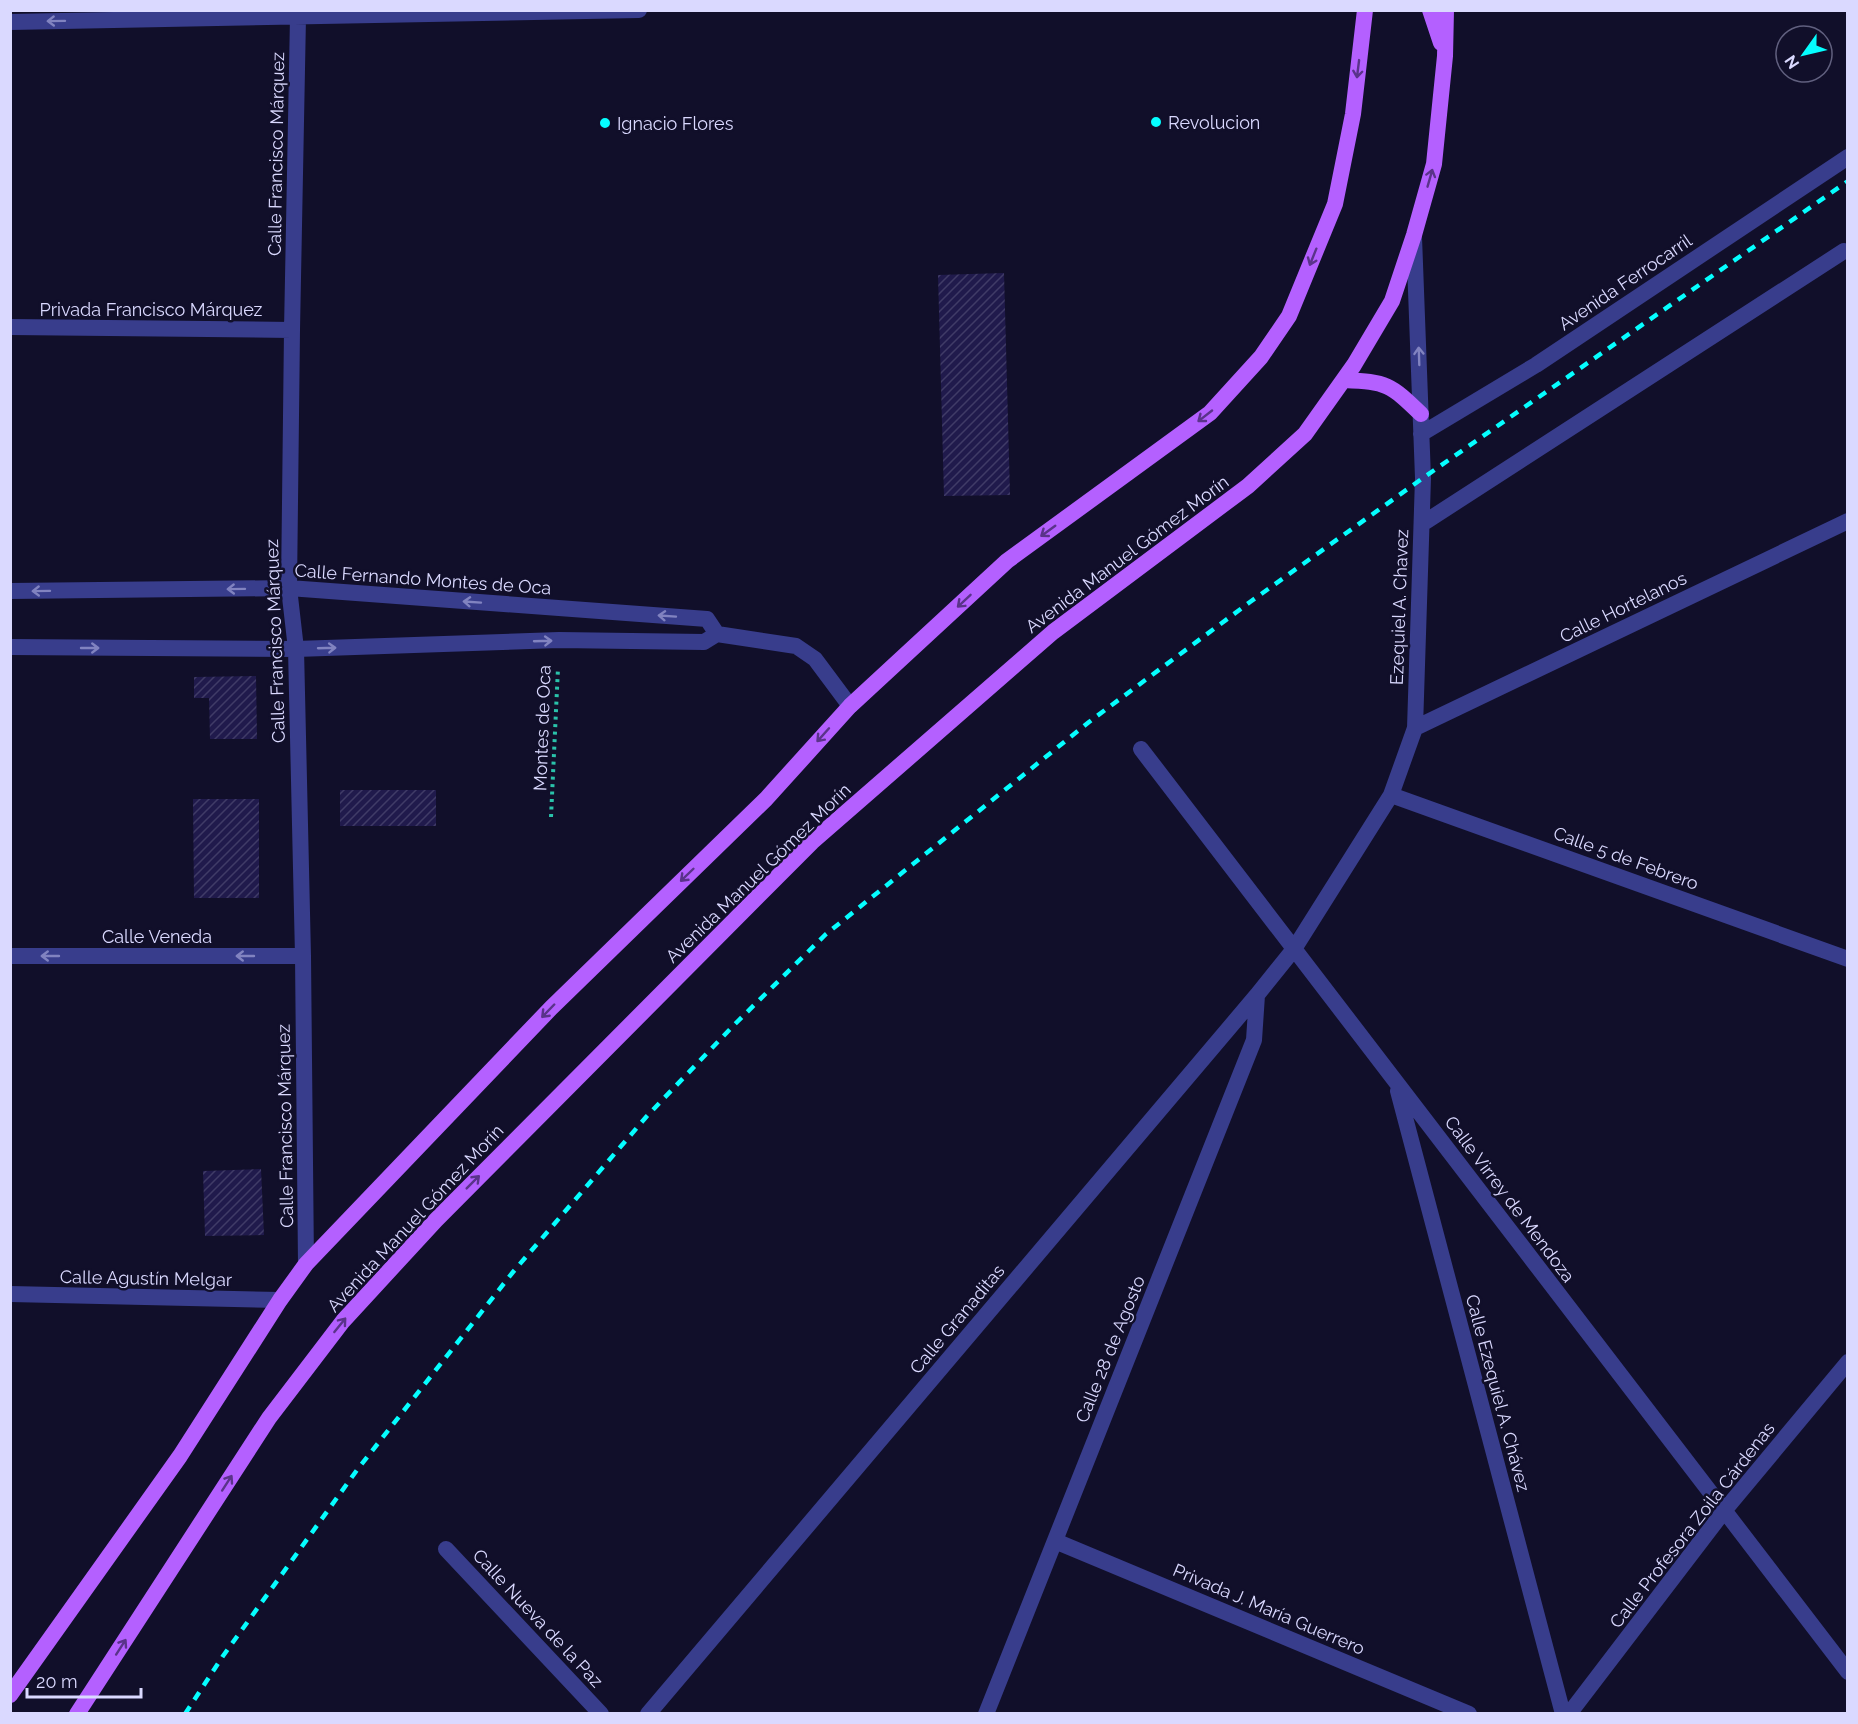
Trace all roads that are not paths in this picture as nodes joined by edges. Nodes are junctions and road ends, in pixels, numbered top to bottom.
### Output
1 (639, 10) edge
2 (1365, 10) edge
3 (1430, 10) edge
4 (1446, 10) edge
5 (298, 17) junction
6 (10, 22) edge
7 (1445, 56) junction
8 (1848, 157) edge
9 (1414, 235) junction
10 (1844, 251) dead end
11 (10, 327) edge
12 (292, 330) junction
13 (1344, 380) junction
14 (1421, 414) junction
15 (1421, 434) junction
16 (1848, 522) edge
17 (1422, 524) junction
18 (289, 588) junction
19 (10, 591) edge
20 (717, 634) junction
21 (10, 647) edge
22 (296, 649) junction
23 (850, 706) junction
24 (1415, 728) junction
25 (1140, 749) dead end
26 (1390, 795) junction
27 (1294, 949) junction
28 (10, 956) edge
29 (303, 956) junction
30 (1848, 958) edge
31 (1257, 995) junction
32 (1396, 1082) junction
33 (306, 1264) junction
34 (10, 1294) edge
35 (280, 1300) junction
36 (1848, 1362) edge
37 (1724, 1511) junction
38 (1055, 1541) junction
39 (446, 1549) dead end
40 (1848, 1672) edge
41 (10, 1695) edge
42 (77, 1713) edge
43 (601, 1713) edge
44 (648, 1713) edge
45 (986, 1713) edge
46 (1469, 1713) edge
47 (1563, 1713) edge
48 (1569, 1713) edge

1 - 5 street
2 -> 23 main road
3 - 7 main road
4 - 7 main road, Avenida Manuel Gómez Morín
5 -> 6 street
5 - 12 street, Calle Francisco Márquez
9 -> 7 main road, Avenida Manuel Gómez Morín
8 - 15 street, Avenida Ferrocarril
9 - 13 main road, Avenida Manuel Gómez Morín
14 -> 9 street, Ezequiel A. Chavez
10 - 17 street
11 - 12 street, Privada Francisco Márquez
12 - 18 street, Calle Francisco Márquez
13 - 14 main road
42 -> 13 main road, Avenida Manuel Gómez Morín
14 - 15 street, Ezequiel A. Chavez
15 - 17 street, Ezequiel A. Chavez
16 - 24 street, Calle Hortelanos
17 - 24 street, Ezequiel A. Chavez
18 -> 19 street, Calle Fernando Montes de Oca
20 -> 18 street, Calle Fernando Montes de Oca
18 - 22 street, Calle Francisco Márquez
22 -> 20 street, Calle Fernando Montes de Oca
20 - 23 street, Calle Fernando Montes de Oca
21 -> 22 street, Calle Fernando Montes de Oca
22 - 29 street, Calle Francisco Márquez
23 -> 33 main road
24 - 26 street, Ezequiel A. Chavez
25 - 27 street, Calle Virrey de Mendoza
26 - 27 street, Ezequiel A. Chavez
26 - 30 street, Calle 5 de Febrero
27 - 31 street, Calle Granaditas
27 - 32 street, Calle Virrey de Mendoza
29 -> 28 street, Calle Veneda
29 - 33 street, Calle Francisco Márquez
31 - 38 street, Calle 28 de Agosto
31 - 44 street, Calle Granaditas
32 - 37 street, Calle Virrey de Mendoza
32 - 47 street, Calle Ezequiel A. Chávez
33 - 35 main road
34 - 35 street, Calle Agustín Melgar
35 - 41 main road
36 - 37 street, Calle Profesora Zoila Cárdenas
37 - 40 street, Calle Virrey de Mendoza
37 - 48 street, Calle Profesora Zoila Cárdenas
38 - 45 street, Calle 28 de Agosto
38 - 46 street, Privada J. María Guerrero
39 - 43 street, Calle Nueva de la Paz

